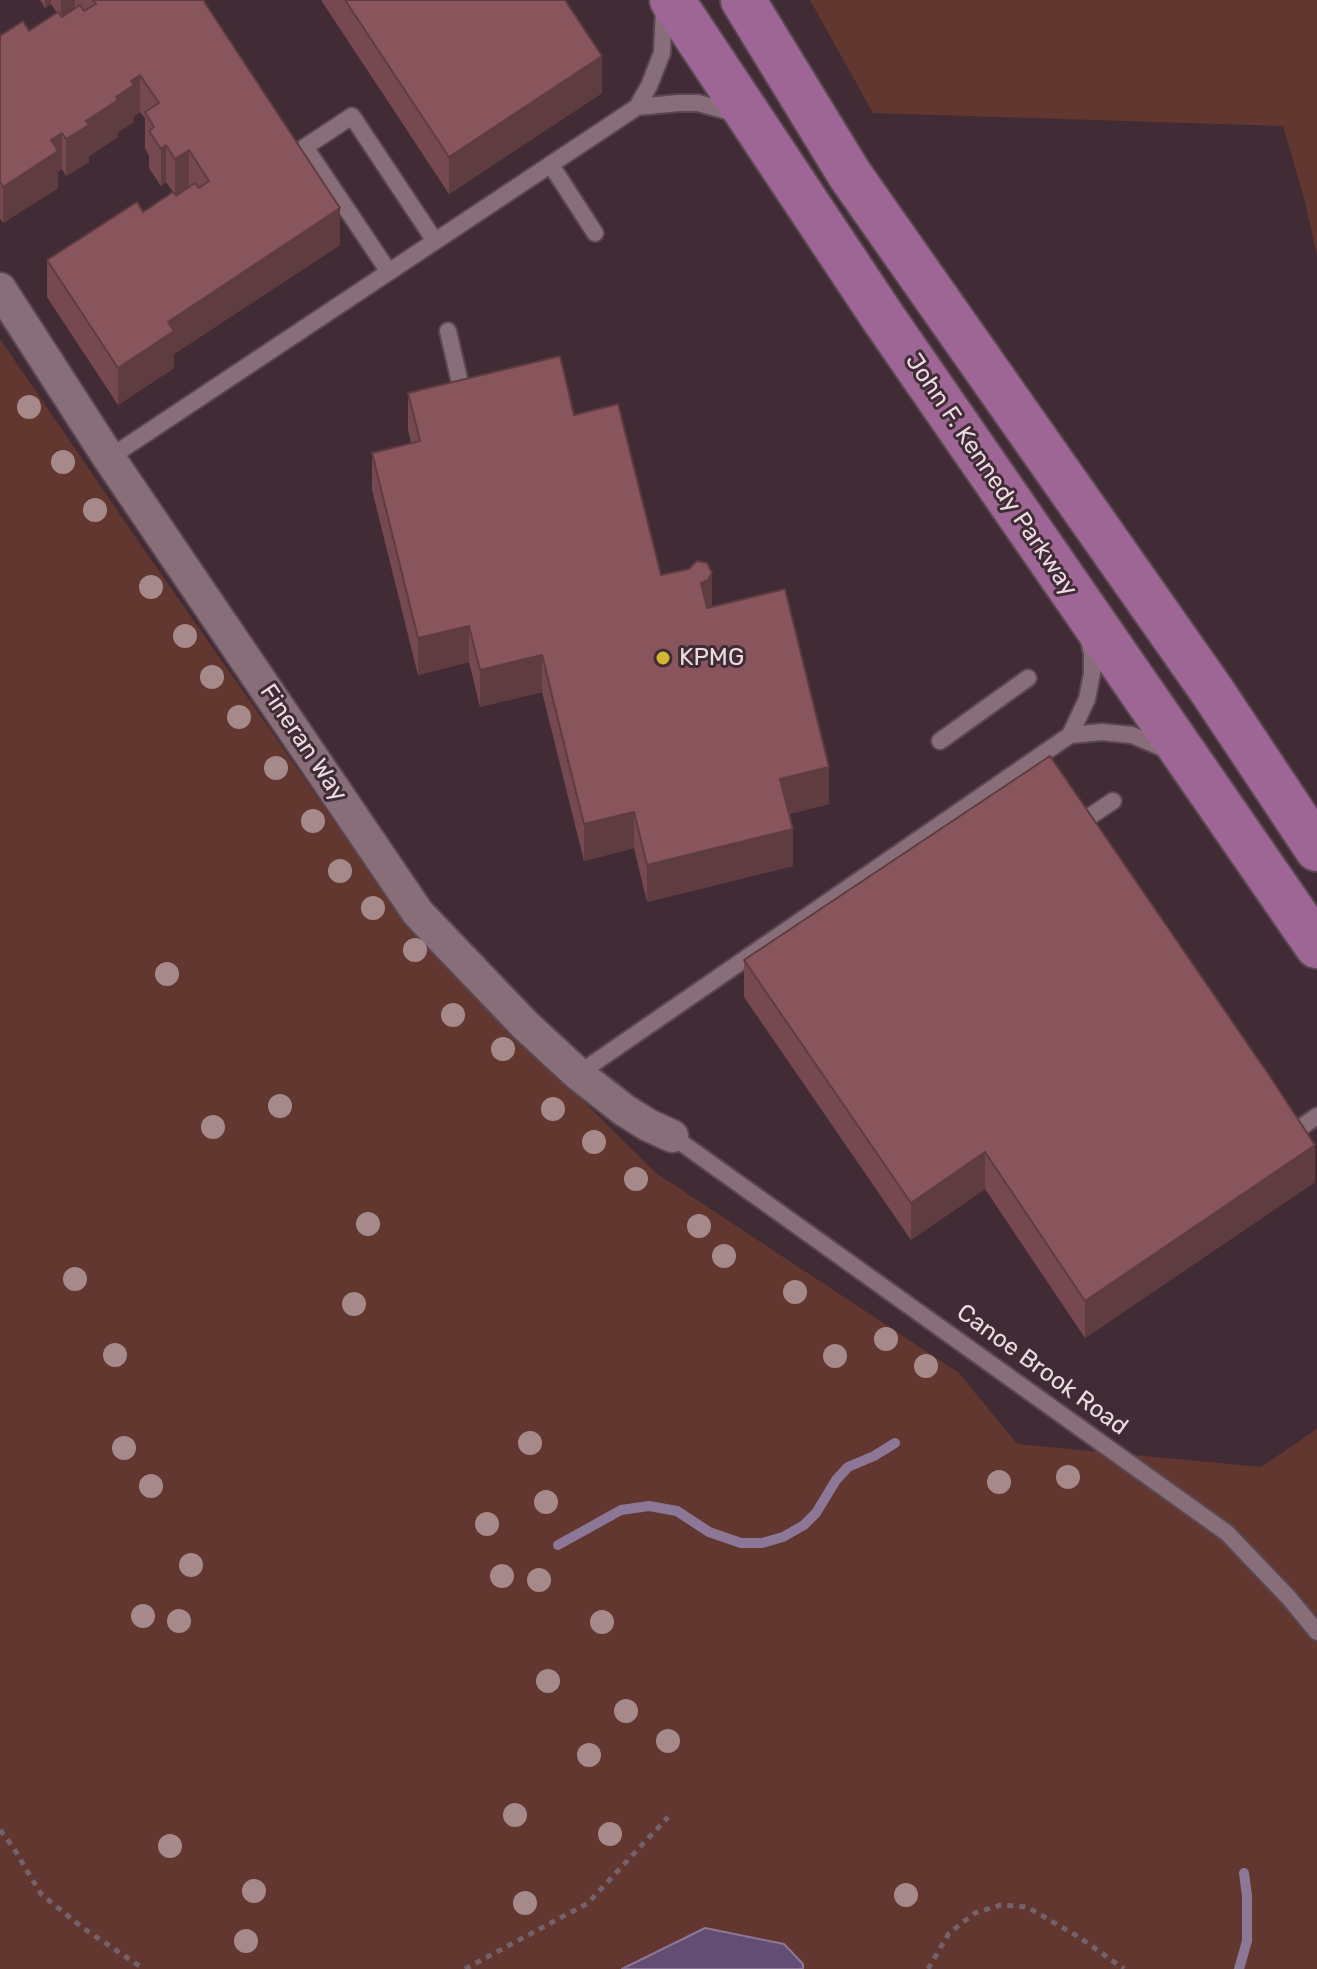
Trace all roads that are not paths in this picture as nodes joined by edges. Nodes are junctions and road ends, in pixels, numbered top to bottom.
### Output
1 (665, 0) edge
2 (672, 0) edge
3 (743, 0) edge
4 (637, 107) junction
5 (749, 117) junction
6 (551, 165) junction
7 (595, 233) dead end
8 (435, 241) junction
9 (389, 272) junction
10 (0, 289) edge
11 (448, 331) dead end
12 (468, 415) edge
13 (109, 458) junction
14 (1079, 603) junction
15 (1028, 678) dead end
16 (1070, 735) junction
17 (940, 741) dead end
18 (1192, 766) junction
19 (1113, 801) dead end
20 (1072, 828) edge
21 (1317, 849) edge
22 (1317, 946) edge
23 (578, 1074) junction
24 (1317, 1116) edge
25 (672, 1136) joint
26 (1286, 1138) edge
27 (1317, 1632) edge

1 - 4 lane
2 - 5 main road, John F. Kennedy Parkway
3 - 21 main road
4 - 5 lane
4 - 6 lane
5 - 14 main road, John F. Kennedy Parkway
6 - 7 lane
6 - 8 lane
8 - 9 lane
8 - 9 lane
9 - 13 lane
10 - 13 street, Fineran Way
11 - 12 lane
13 - 23 street, Fineran Way
14 - 16 lane
14 - 18 main road, John F. Kennedy Parkway
15 - 17 lane
16 - 18 lane
16 - 23 lane
18 - 22 main road, John F. Kennedy Parkway
19 - 20 lane
23 - 25 street, Fineran Way
24 - 26 lane
25 - 27 lane, Canoe Brook Road

